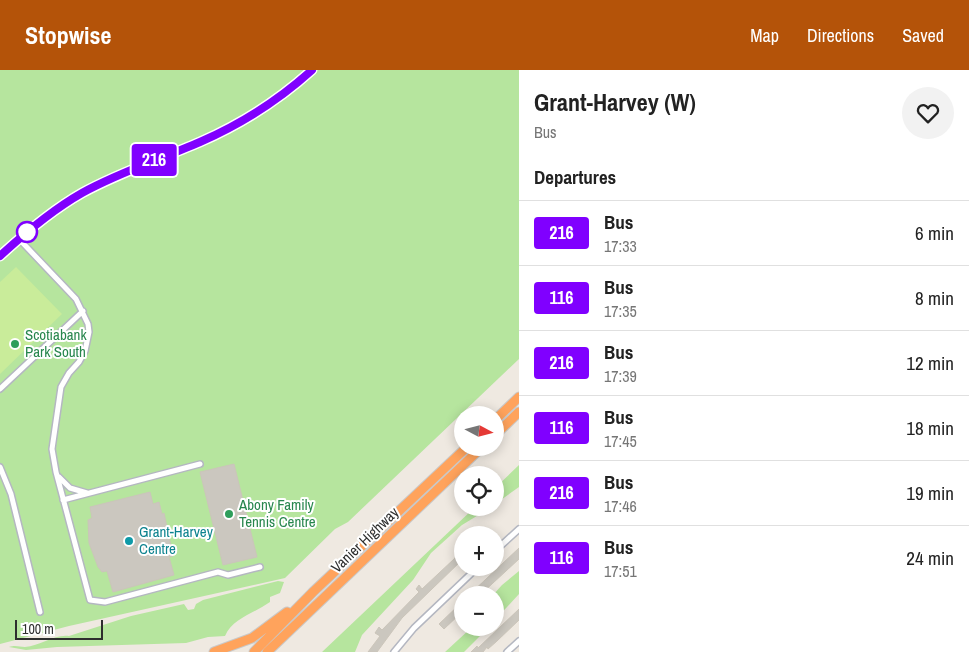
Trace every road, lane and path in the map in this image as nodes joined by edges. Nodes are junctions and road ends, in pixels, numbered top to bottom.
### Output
1 (312, 70) edge
2 (19, 239) junction
3 (0, 256) edge
4 (83, 311) junction
5 (0, 389) edge
6 (519, 397) edge
7 (504, 411) edge
8 (519, 412) edge
9 (504, 426) edge
10 (458, 456) edge
11 (473, 456) edge
12 (200, 464) dead end
13 (0, 467) edge
14 (56, 472) junction
15 (89, 493) junction
16 (63, 500) junction
17 (519, 529) edge
18 (504, 543) edge
19 (260, 566) dead end
20 (469, 576) edge
21 (313, 592) junction
22 (40, 612) dead end
23 (519, 641) edge
24 (214, 652) edge
25 (254, 652) edge
26 (267, 652) edge
27 (394, 652) edge
28 (507, 652) edge

1 - 2 street
2 - 3 street
2 - 4 street
4 - 5 street
4 - 14 street
6 - 7 highway
8 - 9 highway
10 - 21 highway, Vanier Highway
11 - 26 highway, Vanier Highway
12 - 15 street
13 - 22 street
14 - 15 street
14 - 16 street
15 - 16 street
16 - 19 street
17 - 18 street
20 - 27 street
21 - 24 highway
21 - 25 highway, Vanier Highway
23 - 28 street

